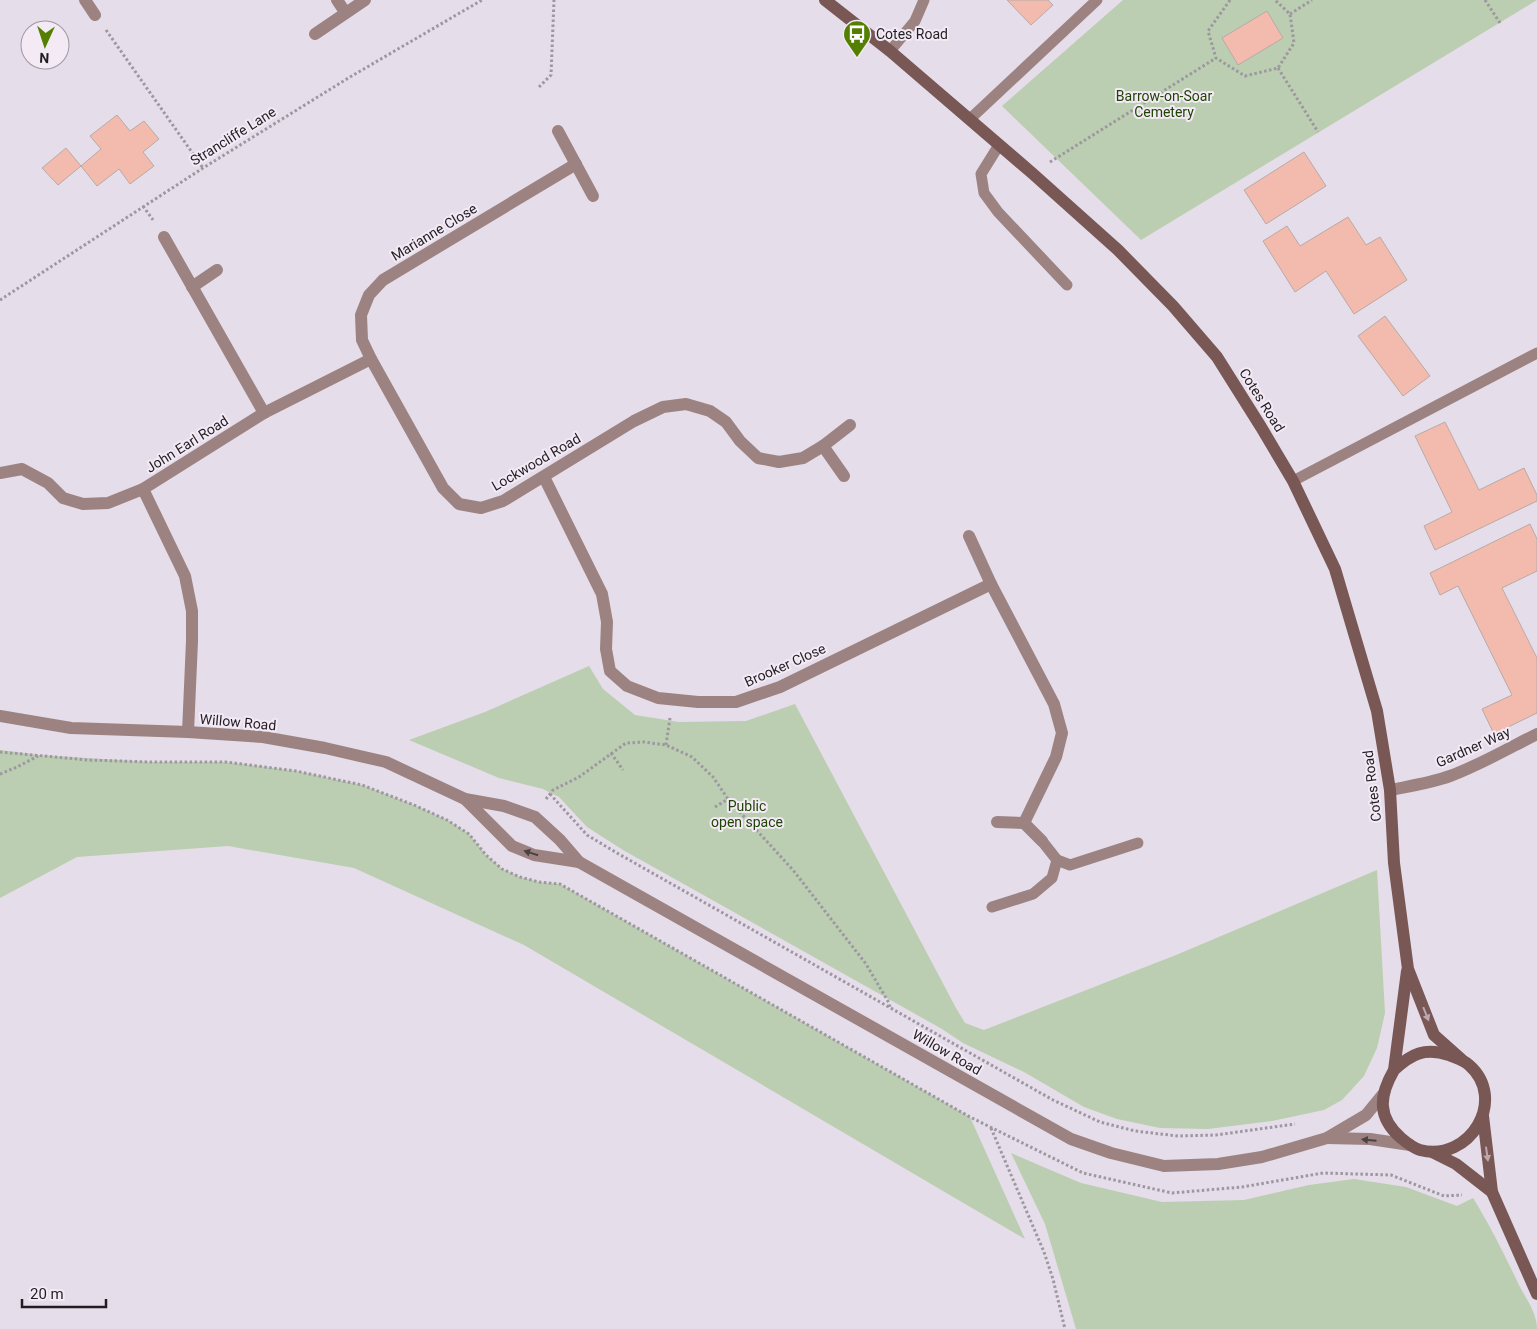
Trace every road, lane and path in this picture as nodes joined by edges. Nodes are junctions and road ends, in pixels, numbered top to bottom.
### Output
1 (85, 0) edge
2 (337, 0) edge
3 (365, 0) edge
4 (482, 0) edge
5 (554, 0) edge
6 (826, 0) edge
7 (924, 0) edge
8 (1097, 0) edge
9 (1230, 0) edge
10 (1275, 0) edge
11 (1312, 0) edge
12 (1485, 0) edge
13 (345, 12) junction
14 (1290, 14) junction
15 (95, 15) joint
16 (1500, 23) dead end
17 (314, 34) dead end
18 (890, 51) junction
19 (1216, 58) junction
20 (1278, 68) junction
21 (539, 87) dead end
22 (970, 119) junction
23 (558, 131) dead end
24 (1318, 132) dead end
25 (998, 145) junction
26 (576, 164) junction
27 (203, 168) junction
28 (1032, 174) junction
29 (593, 196) dead end
30 (164, 238) dead end
31 (217, 270) dead end
32 (1067, 285) dead end
33 (192, 288) junction
34 (0, 300) edge
35 (1537, 352) edge
36 (371, 359) junction
37 (264, 413) junction
38 (850, 426) dead end
39 (823, 446) junction
40 (0, 473) edge
41 (844, 476) dead end
42 (544, 477) junction
43 (1293, 481) junction
44 (143, 489) junction
45 (969, 536) dead end
46 (991, 584) junction
47 (673, 700) junction
48 (0, 716) edge
49 (188, 732) junction
50 (1537, 734) edge
51 (666, 745) junction
52 (0, 752) edge
53 (611, 753) junction
54 (39, 756) junction
55 (623, 770) dead end
56 (0, 774) edge
57 (1390, 790) junction
58 (550, 794) junction
59 (728, 798) junction
60 (465, 799) junction
61 (715, 807) dead end
62 (535, 817) junction
63 (997, 822) dead end
64 (1024, 823) junction
65 (1042, 841) joint
66 (1138, 843) dead end
67 (1057, 860) junction
68 (578, 862) junction
69 (992, 907) dead end
70 (1408, 969) junction
71 (890, 1008) junction
72 (896, 1040) junction
73 (1461, 1059) junction
74 (1394, 1070) junction
75 (1384, 1093) junction
76 (1483, 1116) junction
77 (1303, 1123) dead end
78 (991, 1128) junction
79 (1327, 1138) junction
80 (1410, 1145) junction
81 (1431, 1152) junction
82 (1492, 1192) junction
83 (1537, 1294) edge
84 (1065, 1329) edge

1 - 15 street
2 - 13 street
3 - 13 street
4 - 27 path, Strancliffe Lane
5 - 21 path
6 - 18 street, Cotes Road
7 - 18 lane
8 - 22 lane
9 - 19 path
10 - 14 path
11 - 14 path
12 - 16 path
13 - 17 street
14 - 20 path
15 - 27 path
18 - 22 street, Cotes Road
19 - 20 path
19 - 28 path
20 - 24 path
22 - 25 street, Cotes Road
23 - 26 street
25 - 28 street, Cotes Road
25 - 32 lane
26 - 29 street
26 - 36 street, Marianne Close
27 - 34 path, Strancliffe Lane
28 - 43 street, Cotes Road
30 - 33 street
31 - 33 street
33 - 37 street
35 - 43 lane
36 - 37 street
36 - 42 street, Lockwood Road
37 - 44 street, John Earl Road
38 - 39 street, Lockwood Road
39 - 41 street
39 - 42 street, Lockwood Road
40 - 44 street
42 - 47 street, Brooker Close
43 - 57 street, Cotes Road
44 - 49 street, John Earl Road
45 - 46 street
46 - 47 street, Brooker Close
46 - 64 street
47 - 51 path
48 - 49 street, Willow Road
49 - 60 street, Willow Road
50 - 57 street, Gardner Way
51 - 53 path
51 - 59 path
52 - 54 path
53 - 55 path
53 - 58 path
54 - 56 path
54 - 78 path
57 - 70 street, Cotes Road
58 - 62 path
58 - 71 path
59 - 61 path
59 - 71 path
60 - 62 street, Willow Road
68 -> 60 street, Willow Road
62 - 68 street, Willow Road
63 - 64 street
64 - 65 street
65 - 67 lane
66 - 67 lane
67 - 69 lane
68 - 72 street, Willow Road
70 -> 73 street, Cotes Road
70 - 74 street, Cotes Road
71 - 72 path
71 - 77 path
72 - 79 street, Willow Road
73 - 74 street
73 - 76 street
74 - 75 street
75 - 79 street, Willow Road
75 - 80 street
76 - 81 street
76 -> 82 street
78 - 82 path
78 - 84 path
80 -> 79 street, Willow Road
80 - 81 street
81 - 82 street
82 - 83 street

